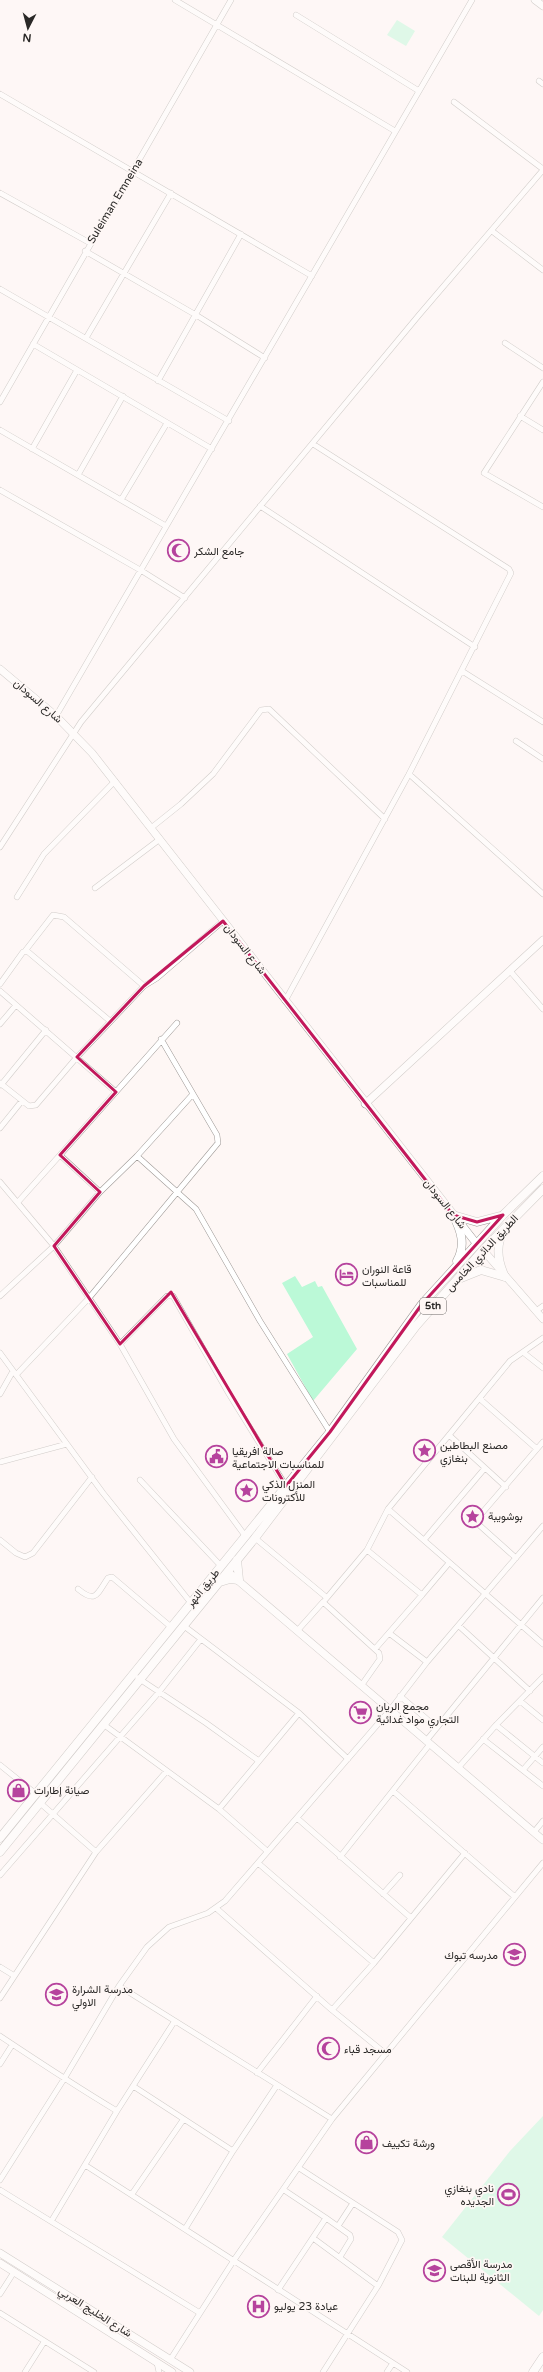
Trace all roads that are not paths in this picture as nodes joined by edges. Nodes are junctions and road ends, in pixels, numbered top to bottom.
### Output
1 (231, 0) edge
2 (472, 0) edge
3 (535, 0) edge
4 (178, 1) edge
5 (543, 6) edge
6 (296, 15) dead end
7 (217, 25) junction
8 (419, 91) junction
9 (0, 94) edge
10 (454, 102) dead end
11 (395, 131) junction
12 (543, 170) edge
13 (133, 171) junction
14 (0, 193) edge
15 (171, 193) junction
16 (492, 231) junction
17 (242, 234) junction
18 (90, 243) junction
19 (85, 251) junction
20 (543, 270) edge
21 (125, 273) junction
22 (312, 276) junction
23 (0, 289) edge
24 (196, 315) junction
25 (49, 317) junction
26 (86, 338) junction
27 (506, 343) dead end
28 (33, 344) junction
29 (264, 358) junction
30 (543, 368) edge
31 (77, 370) junction
32 (158, 381) junction
33 (543, 382) edge
34 (123, 396) junction
35 (0, 402) edge
36 (520, 416) junction
37 (228, 421) junction
38 (167, 423) junction
39 (0, 430) edge
40 (543, 430) edge
41 (313, 444) junction
42 (32, 449) junction
43 (212, 449) junction
44 (78, 475) junction
45 (0, 490) edge
46 (121, 500) junction
47 (260, 506) junction
48 (543, 507) edge
49 (166, 526) junction
50 (142, 571) junction
51 (185, 598) junction
52 (475, 647) junction
53 (0, 669) edge
54 (462, 672) junction
55 (56, 716) junction
56 (543, 722) edge
57 (74, 733) junction
58 (516, 741) dead end
59 (543, 759) edge
60 (409, 774) junction
61 (114, 781) junction
62 (385, 819) junction
63 (151, 828) junction
64 (160, 839) junction
65 (0, 847) edge
66 (95, 888) dead end
67 (543, 894) edge
68 (17, 897) dead end
69 (223, 921) junction
70 (543, 940) edge
71 (25, 951) junction
72 (510, 971) junction
73 (0, 984) edge
74 (144, 986) junction
75 (0, 991) edge
76 (285, 1001) junction
77 (16, 1005) junction
78 (543, 1009) edge
79 (110, 1021) junction
80 (177, 1023) dead end
81 (0, 1024) edge
82 (46, 1030) junction
83 (162, 1039) junction
84 (77, 1057) junction
85 (1, 1084) edge
86 (116, 1092) junction
87 (193, 1094) junction
88 (21, 1102) junction
89 (365, 1104) junction
90 (0, 1128) edge
91 (60, 1155) junction
92 (136, 1156) junction
93 (543, 1176) edge
94 (0, 1182) edge
95 (543, 1189) edge
96 (100, 1192) junction
97 (180, 1192) junction
98 (18, 1202) junction
99 (453, 1215) junction
100 (503, 1215) junction
101 (507, 1225) junction
102 (476, 1243) junction
103 (54, 1246) junction
104 (483, 1250) junction
105 (453, 1268) junction
106 (505, 1276) junction
107 (454, 1282) junction
108 (0, 1296) edge
109 (89, 1298) junction
110 (543, 1306) edge
111 (536, 1311) junction
112 (543, 1319) edge
113 (402, 1334) joint
114 (543, 1338) edge
115 (120, 1344) junction
116 (0, 1353) edge
117 (524, 1353) junction
118 (543, 1368) edge
119 (14, 1373) junction
120 (0, 1394) edge
121 (480, 1399) junction
122 (333, 1433) junction
123 (449, 1435) junction
124 (543, 1442) edge
125 (67, 1444) junction
126 (537, 1449) junction
127 (0, 1462) edge
128 (485, 1468) junction
129 (92, 1477) junction
130 (140, 1480) dead end
131 (286, 1486) junction
132 (506, 1487) junction
133 (388, 1509) junction
134 (543, 1526) edge
135 (246, 1537) junction
136 (255, 1538) junction
137 (0, 1540) edge
138 (424, 1540) junction
139 (367, 1550) junction
140 (516, 1558) junction
141 (238, 1560) junction
142 (449, 1563) junction
143 (221, 1566) junction
144 (228, 1572) junction
145 (239, 1580) junction
146 (219, 1583) junction
147 (78, 1589) dead end
148 (422, 1594) junction
149 (486, 1595) junction
150 (543, 1598) edge
151 (324, 1600) junction
152 (191, 1603) junction
153 (522, 1625) junction
154 (184, 1626) junction
155 (459, 1626) junction
156 (171, 1627) junction
157 (298, 1630) junction
158 (389, 1633) junction
159 (200, 1639) junction
160 (543, 1644) edge
161 (375, 1649) junction
162 (495, 1658) junction
163 (427, 1662) junction
164 (543, 1676) edge
165 (136, 1677) junction
166 (362, 1686) junction
167 (530, 1691) junction
168 (158, 1692) junction
169 (400, 1696) junction
170 (520, 1701) junction
171 (390, 1710) junction
172 (299, 1713) junction
173 (543, 1720) edge
174 (103, 1724) junction
175 (496, 1725) junction
176 (436, 1727) junction
177 (119, 1738) junction
178 (484, 1739) junction
179 (428, 1743) junction
180 (543, 1747) edge
181 (535, 1757) junction
182 (348, 1759) junction
183 (259, 1761) junction
184 (543, 1763) edge
185 (0, 1765) edge
186 (458, 1768) junction
187 (523, 1770) junction
188 (166, 1772) junction
189 (543, 1786) edge
190 (393, 1791) junction
191 (36, 1794) junction
192 (39, 1802) junction
193 (219, 1809) junction
194 (52, 1814) junction
195 (297, 1818) junction
196 (543, 1821) edge
197 (534, 1832) junction
198 (0, 1838) edge
199 (543, 1840) edge
200 (267, 1851) junction
201 (0, 1852) edge
202 (96, 1852) junction
203 (465, 1853) junction
204 (340, 1857) junction
205 (258, 1863) junction
206 (543, 1863) edge
207 (0, 1875) edge
208 (400, 1875) dead end
209 (383, 1894) junction
210 (515, 1897) junction
211 (216, 1908) junction
212 (411, 1918) junction
213 (374, 1963) junction
214 (0, 1967) edge
215 (13, 1975) junction
216 (119, 1986) junction
217 (317, 1996) junction
218 (0, 1998) edge
219 (332, 2010) junction
220 (174, 2022) junction
221 (0, 2036) edge
222 (12, 2045) junction
223 (386, 2054) junction
224 (0, 2064) edge
225 (257, 2073) junction
226 (64, 2079) junction
227 (278, 2085) junction
228 (133, 2086) junction
229 (117, 2111) junction
230 (332, 2119) junction
231 (183, 2120) junction
232 (233, 2151) junction
233 (85, 2165) junction
234 (299, 2168) junction
235 (0, 2180) edge
236 (0, 2190) edge
237 (284, 2190) junction
238 (132, 2194) junction
239 (353, 2203) junction
240 (326, 2218) junction
241 (52, 2220) junction
242 (338, 2226) junction
243 (185, 2229) junction
244 (313, 2238) junction
245 (0, 2253) edge
246 (340, 2257) junction
247 (234, 2260) junction
248 (0, 2263) edge
249 (14, 2272) junction
250 (378, 2286) junction
251 (278, 2290) junction
252 (0, 2294) edge
253 (0, 2313) edge
254 (200, 2313) junction
255 (109, 2320) junction
256 (102, 2328) junction
257 (349, 2334) junction
258 (44, 2342) junction
259 (543, 2357) edge
260 (170, 2360) junction
261 (157, 2363) junction
262 (393, 2363) junction
263 (169, 2371) edge
264 (25, 2372) edge
265 (94, 2372) edge
266 (159, 2372) edge
267 (190, 2372) edge
268 (323, 2372) edge
269 (387, 2372) edge
270 (407, 2372) edge
271 (533, 2372) edge

1 - 7 street, Suleiman Emneina
2 - 8 street
3 - 5 main road
4 - 7 street
6 - 8 street
7 - 11 street
7 - 13 street, Suleiman Emneina
8 - 11 street
9 - 13 street
10 - 12 street
11 - 22 street
12 - 16 street
13 - 15 street
13 - 18 street, Suleiman Emneina
14 - 18 street
15 - 17 street
15 - 21 street
16 - 20 street
16 - 41 street
17 - 22 street
17 - 24 street
18 - 19 street, Suleiman Emneina
19 - 21 street
19 - 25 street, Suleiman Emneina
21 - 24 street
21 - 26 street
22 - 29 street
23 - 25 street
24 - 29 street
24 - 32 street
25 - 26 street
25 - 28 street, Suleiman Emneina
26 - 32 street
27 - 30 street
28 - 31 street
28 - 35 street, Suleiman Emneina
29 - 37 street
31 - 34 street
31 - 42 street
32 - 37 street
33 - 36 street
34 - 38 street
34 - 44 street
36 - 40 street
36 - 48 street
37 - 43 street
38 - 43 street
38 - 46 street
39 - 42 street
41 - 47 street
41 - 52 street
42 - 44 street
43 - 49 street
44 - 46 street
45 - 50 street
46 - 49 street
47 - 51 street
47 - 52 street
49 - 50 street
50 - 51 street
50 - 55 street
51 - 57 street
52 - 54 street
53 - 55 main road, شارع السودان
54 - 56 street
54 - 60 street
55 - 57 main road, شارع السودان
57 - 61 main road, شارع السودان
57 - 65 street
58 - 59 street
60 - 62 street
60 - 67 street
61 - 63 main road, شارع السودان
61 - 68 street
62 - 63 street
62 - 76 street
63 - 64 main road, شارع السودان
64 - 66 street
64 - 69 main road, شارع السودان
69 - 74 street
69 - 76 main road, شارع السودان
70 - 72 main road
71 - 73 street
71 - 74 street
71 - 79 street
72 - 78 street
72 - 89 main road
74 - 79 street
75 - 77 street
76 - 89 main road, شارع السودان
77 - 81 street
77 - 82 street
79 - 84 street
80 - 83 street
82 - 84 street
82 - 85 street
83 - 86 street
83 - 87 street
84 - 86 street
84 - 88 street
85 - 88 street
86 - 91 street
87 - 92 street
87 - 97 street
88 - 90 street
89 - 99 main road, شارع السودان
91 - 96 street
91 - 98 street
92 - 96 street
92 - 97 street
93 - 100 main road, الطريق الدائري الخامس / 5th
94 - 98 street
95 - 101 main road, الطريق الدائري الخامس / 5th
96 - 103 street
97 - 109 street
97 - 122 street
98 - 103 street
99 - 100 main road
99 - 102 main road, شارع السودان
99 - 105 main road
100 - 102 main road, الطريق الدائري الخامس / 5th
101 - 104 main road, الطريق الدائري الخامس / 5th
101 - 106 main road
102 - 105 main road, الطريق الدائري الخامس / 5th
103 - 108 street
103 - 109 street
104 - 106 main road
104 - 107 main road, الطريق الدائري الخامس / 5th
105 - 113 main road, الطريق الدائري الخامس / 5th
106 - 107 main road
106 - 111 main road
107 - 122 main road, الطريق الدائري الخامس / 5th
109 - 115 street
109 - 119 street
110 - 111 street
111 - 112 main road
113 - 122 main road, طريق النهر
114 - 117 street
115 - 131 street
115 - 135 street
116 - 119 street
117 - 118 street
117 - 121 street
119 - 120 street
119 - 125 street
121 - 123 street
121 - 126 street
122 - 131 main road, طريق النهر
122 - 136 main road, طريق النهر
123 - 128 street
123 - 133 street
124 - 126 street
125 - 127 street
125 - 129 street
126 - 132 street
128 - 132 street
128 - 138 street
129 - 137 street
129 - 152 street
130 - 143 street
131 - 135 main road, طريق النهر
132 - 140 street
133 - 138 street
133 - 139 street
134 - 140 street
135 - 143 main road, طريق النهر
136 - 141 main road, طريق النهر
136 - 151 street
138 - 142 street
139 - 148 street
139 - 151 street
140 - 149 street
141 - 144 main road, طريق النهر
141 - 145 main road
142 - 148 street
142 - 149 street
143 - 152 main road, طريق النهر
144 - 145 main road
144 - 146 main road, طريق النهر
145 - 146 main road
145 - 157 main road
146 - 154 main road, طريق النهر
147 - 156 street
148 - 158 street
149 - 153 street
149 - 155 street
150 - 153 street
151 - 157 street
151 - 161 street
152 - 156 main road, طريق النهر
153 - 160 street
153 - 162 street
154 - 159 street
154 - 165 main road, طريق النهر
155 - 162 street
155 - 163 street
156 - 165 main road, طريق النهر
157 - 166 main road
158 - 161 street
158 - 163 street
159 - 168 street
159 - 172 street
161 - 166 street
162 - 167 street
162 - 176 street
163 - 169 street
164 - 167 street
165 - 168 street
165 - 174 main road, طريق النهر
165 - 191 main road, طريق النهر
166 - 171 main road
167 - 170 street
168 - 177 street
168 - 183 street
169 - 171 street
169 - 176 street
170 - 173 street
170 - 175 street
171 - 179 main road
171 - 182 street
172 - 182 street
172 - 183 street
174 - 177 street
174 - 192 main road, طريق النهر
175 - 178 street
175 - 181 street
176 - 179 street
177 - 188 street
177 - 194 street
178 - 186 street
178 - 187 street
179 - 186 main road
179 - 190 street
180 - 181 street
181 - 184 street
181 - 187 street
182 - 195 street
183 - 193 street
185 - 191 street
186 - 197 main road
187 - 189 street
188 - 193 street
188 - 202 street
190 - 203 street
190 - 204 street
191 - 198 main road, طريق النهر
192 - 194 street
192 - 201 main road, طريق النهر
193 - 200 street
194 - 202 street
194 - 207 street
195 - 200 street
195 - 204 street
196 - 197 street
197 - 199 main road
200 - 205 street
202 - 215 street
203 - 210 street
203 - 212 street
204 - 209 street
205 - 211 street
205 - 213 street
206 - 210 street
208 - 209 street
209 - 212 street
210 - 223 street
211 - 216 street
211 - 217 street
212 - 213 street
213 - 219 street
214 - 215 street
215 - 218 street
216 - 220 street
216 - 226 street
217 - 219 street
217 - 225 street
219 - 223 street
220 - 225 street
220 - 228 street
221 - 222 street
222 - 224 street
222 - 226 street
223 - 230 street
225 - 227 street
226 - 229 street
226 - 235 street
227 - 230 street
227 - 232 street
228 - 229 street
228 - 231 street
229 - 233 street
230 - 234 street
231 - 232 street
231 - 238 street
232 - 243 street
233 - 238 street
233 - 241 street
234 - 237 street
234 - 239 street
236 - 241 street
237 - 240 street
237 - 247 street
238 - 243 street
239 - 242 street
239 - 250 street
240 - 242 street
240 - 244 street
241 - 254 street
242 - 246 street
243 - 247 street
244 - 246 street
244 - 251 street
245 - 255 main road, شارع الخليج العربي
246 - 250 street
247 - 251 street
247 - 254 street
248 - 249 main road, شارع الخليج العربي
249 - 252 street
249 - 256 main road, شارع الخليج العربي
250 - 257 street
251 - 257 street
253 - 258 street
254 - 260 street
255 - 256 main road
255 - 260 main road, شارع الخليج العربي
256 - 261 main road, شارع الخليج العربي
257 - 262 street
257 - 268 street
258 - 264 street
258 - 265 street
259 - 271 main road
260 - 267 main road, شارع الخليج العربي
261 - 263 main road, شارع الخليج العربي
261 - 266 street
262 - 269 street
262 - 270 street

